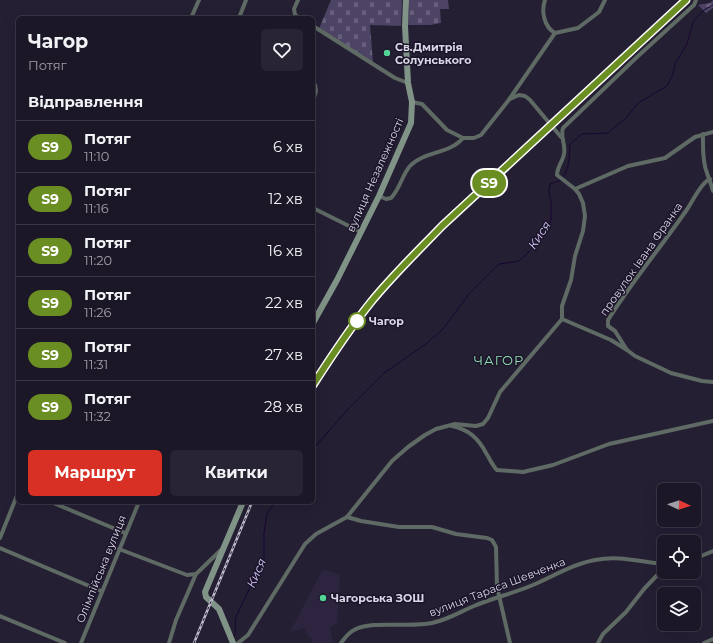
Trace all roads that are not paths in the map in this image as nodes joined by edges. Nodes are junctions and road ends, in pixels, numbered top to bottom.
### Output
1 (199, 0) edge
2 (246, 0) edge
3 (298, 0) edge
4 (406, 0) edge
5 (545, 0) edge
6 (605, 0) edge
7 (696, 0) edge
8 (192, 16) edge
9 (240, 16) edge
10 (297, 16) edge
11 (315, 27) edge
12 (555, 33) junction
13 (408, 83) junction
14 (508, 101) junction
15 (412, 102) junction
16 (713, 132) edge
17 (703, 134) junction
18 (463, 138) junction
19 (562, 138) junction
20 (710, 179) junction
21 (574, 189) junction
22 (713, 191) edge
23 (379, 196) junction
24 (315, 209) edge
25 (361, 232) junction
26 (315, 319) edge
27 (562, 319) junction
28 (627, 350) junction
29 (713, 382) edge
30 (713, 421) edge
31 (449, 425) junction
32 (16, 498) edge
33 (56, 504) edge
34 (138, 504) edge
35 (242, 504) edge
36 (347, 517) junction
37 (125, 533) junction
38 (0, 538) edge
39 (0, 548) edge
40 (224, 548) junction
41 (119, 549) junction
42 (713, 551) edge
43 (701, 556) edge
44 (657, 563) edge
45 (196, 574) junction
46 (657, 575) edge
47 (102, 591) junction
48 (500, 597) junction
49 (0, 616) edge
50 (713, 639) edge
51 (233, 641) edge
52 (65, 643) edge
53 (81, 643) edge
54 (169, 643) edge
55 (341, 643) edge
56 (510, 643) edge
57 (598, 643) edge
58 (704, 643) edge

1 - 8 street
2 - 9 street
3 - 10 street
4 - 13 street, вулиця Незалежності
5 - 12 street
6 - 12 street
7 - 19 street
11 - 13 street
12 - 14 street
13 - 15 street, вулиця Незалежності
14 - 18 street
14 - 19 street
15 - 18 street
15 - 23 street, вулиця Незалежності
16 - 17 street
17 - 20 street
17 - 21 street
18 - 23 street
19 - 21 street
20 - 22 street
20 - 28 street, провулок Івана Франка
21 - 27 street
23 - 25 street, вулиця Незалежності
24 - 25 street
25 - 26 street, вулиця Незалежності
27 - 28 street
27 - 31 street
28 - 29 street
30 - 31 street
31 - 36 street
32 - 38 street
33 - 37 street
34 - 37 street, Олімпійська вулиця
35 - 40 street
36 - 48 street
36 - 51 street
37 - 41 street, Олімпійська вулиця
39 - 47 street
40 - 45 street
40 - 51 street
41 - 45 street
41 - 47 street, Олімпійська вулиця
42 - 43 street
44 - 48 street, вулиця Тараса Шевченка
45 - 54 street
46 - 57 street
47 - 53 street, Олімпійська вулиця
48 - 55 street, вулиця Тараса Шевченка
48 - 56 street
49 - 52 street
50 - 58 street

